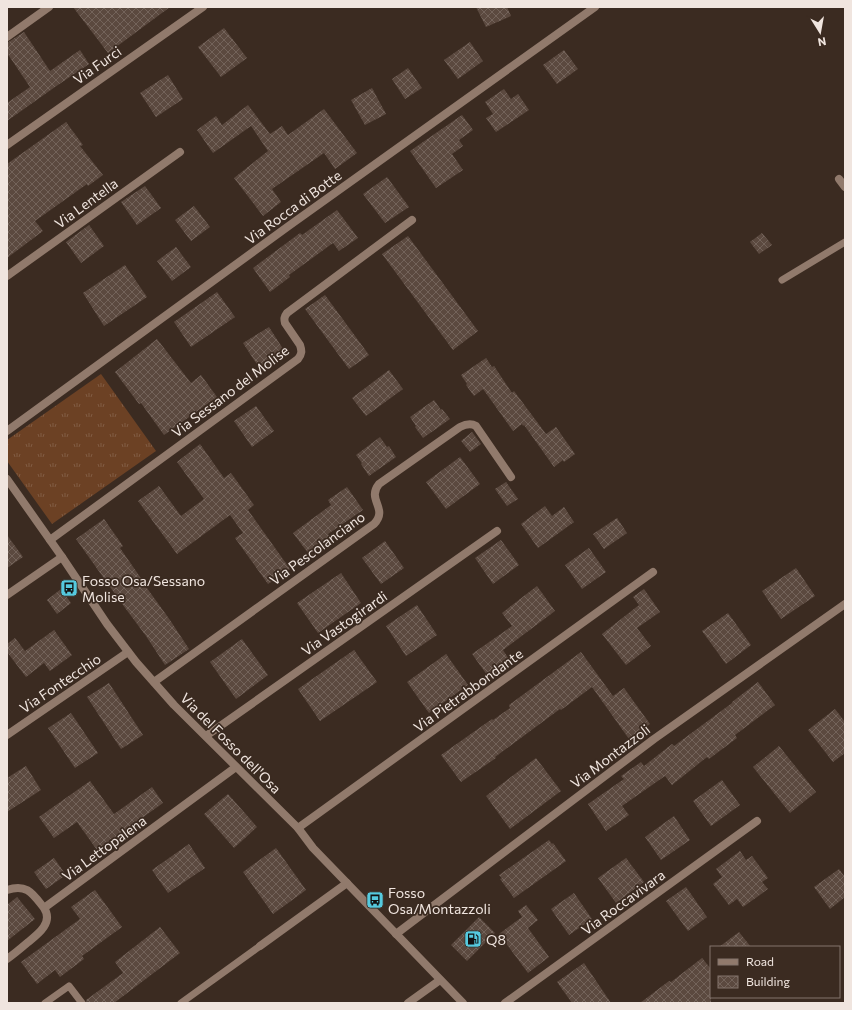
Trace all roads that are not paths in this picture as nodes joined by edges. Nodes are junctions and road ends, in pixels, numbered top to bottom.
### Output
1 (49, 7) edge
2 (202, 7) edge
3 (595, 7) edge
4 (7, 37) edge
5 (7, 144) edge
6 (180, 152) dead end
7 (839, 180) dead end
8 (845, 187) edge
9 (412, 220) dead end
10 (845, 242) edge
11 (7, 276) edge
12 (782, 280) dead end
13 (7, 431) edge
14 (511, 477) dead end
15 (7, 480) edge
16 (498, 530) dead end
17 (50, 540) junction
18 (62, 557) junction
19 (653, 572) dead end
20 (7, 595) edge
21 (845, 604) edge
22 (128, 652) junction
23 (154, 682) junction
24 (7, 735) edge
25 (206, 736) junction
26 (236, 767) junction
27 (757, 821) dead end
28 (298, 828) junction
29 (347, 883) junction
30 (7, 890) edge
31 (44, 908) junction
32 (396, 934) junction
33 (260, 946) joint
34 (7, 959) edge
35 (440, 980) junction
36 (45, 1003) edge
37 (82, 1003) edge
38 (181, 1003) edge
39 (408, 1003) edge
40 (463, 1003) edge
41 (505, 1003) edge

1 - 4 street
2 - 5 street, Via Furci
3 - 13 street, Via Rocca di Botte
6 - 11 street, Via Lentella
7 - 8 street
9 - 17 street, Via Sessano del Molise
10 - 12 lane
14 - 23 street, Via Pescolanciano
15 - 17 street, Via del Fosso dell'Osa
16 - 25 street, Via Vastogirardi
17 - 18 street, Via del Fosso dell'Osa
18 - 20 street
18 - 22 street, Via del Fosso dell'Osa
19 - 28 street, Via Pietrabbondante
21 - 32 street, Via Montazzoli
22 - 23 street, Via del Fosso dell'Osa
22 - 24 street, Via Fontecchio
23 - 25 street, Via del Fosso dell'Osa
25 - 26 street, Via del Fosso dell'Osa
26 - 28 street, Via del Fosso dell'Osa
26 - 31 street, Via Lettopalena
27 - 41 street, Via Roccavivara
28 - 29 street, Via del Fosso dell'Osa
29 - 32 street, Via del Fosso dell'Osa
29 - 33 street
30 - 31 street
31 - 34 street
32 - 35 street, Via del Fosso dell'Osa
33 - 38 lane
35 - 39 street
35 - 40 street, Via del Fosso dell'Osa
36 - 37 lane

